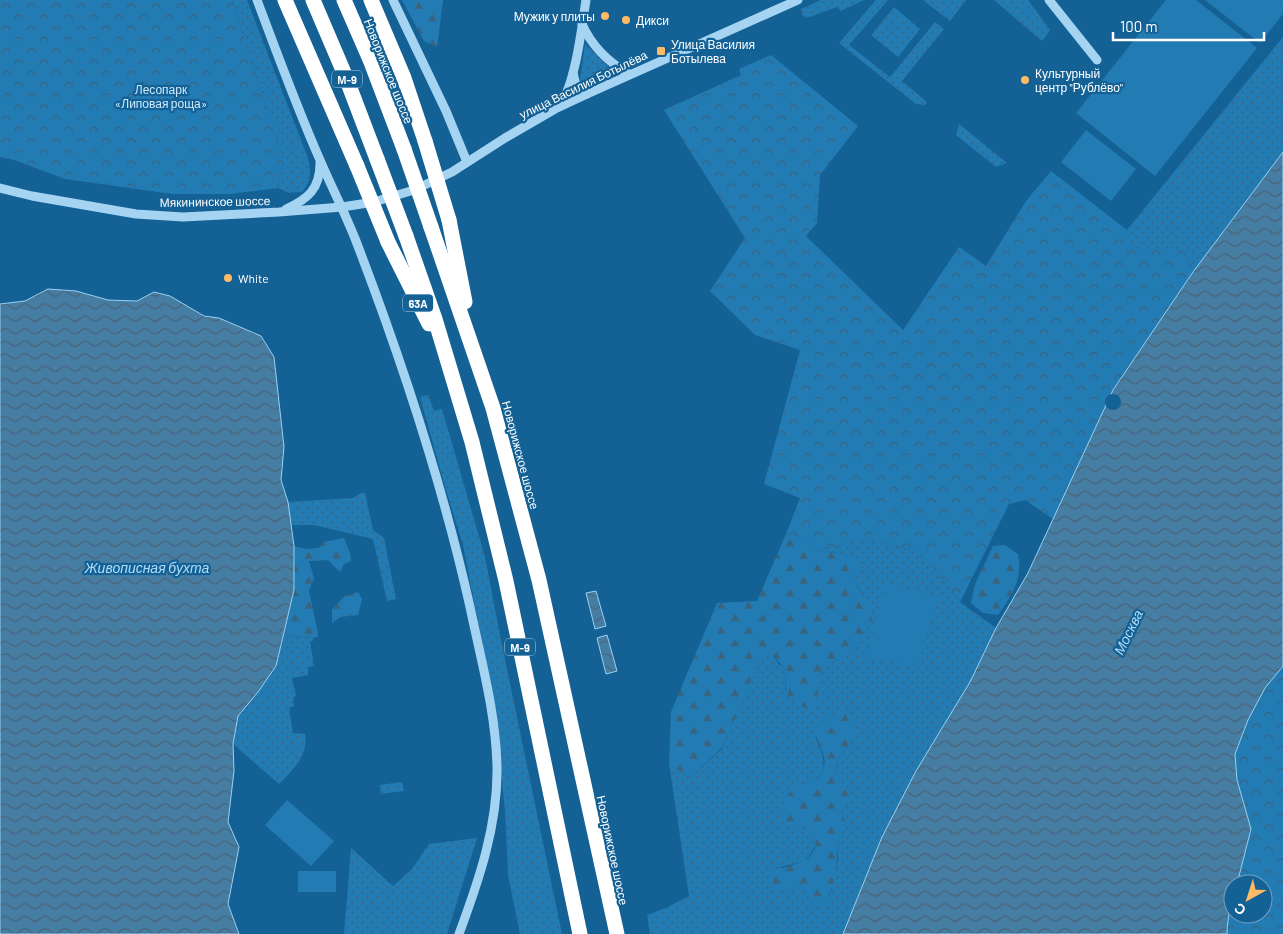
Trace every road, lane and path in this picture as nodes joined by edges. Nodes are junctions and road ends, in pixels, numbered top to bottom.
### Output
1 (257, 0) edge
2 (285, 0) edge
3 (313, 0) edge
4 (344, 0) edge
5 (371, 0) edge
6 (393, 0) edge
7 (586, 0) edge
8 (798, 0) edge
9 (1049, 0) edge
10 (582, 24) junction
11 (1097, 60) dead end
12 (573, 73) junction
13 (629, 74) junction
14 (587, 94) junction
15 (555, 110) junction
16 (320, 160) junction
17 (467, 162) junction
18 (0, 188) edge
19 (342, 207) junction
20 (279, 212) junction
21 (475, 353) junction
22 (448, 363) junction
23 (459, 934) edge
24 (580, 934) edge
25 (617, 934) edge

1 - 16 street
2 - 22 highway, 63A, bridge
3 - 22 highway, М-9, bridge
4 - 21 highway, Новорижское шоссе / М-9, bridge
5 - 21 highway, bridge
6 - 17 street
7 - 10 street
8 - 13 street, улица Василия Ботылёва
9 - 11 street
10 - 12 street
10 - 13 street
12 - 14 street
12 - 15 street
13 - 14 street, улица Василия Ботылёва
14 - 15 street, улица Василия Ботылёва
15 - 17 street, улица Василия Ботылёва
16 - 19 street
16 - 20 street
17 - 19 street, улица Василия Ботылёва
18 - 20 street, Мякининское шоссе
19 - 20 street, Мякининское шоссе
19 - 23 street
21 - 25 highway, Новорижское шоссе / М-9
22 - 24 highway, М-9

